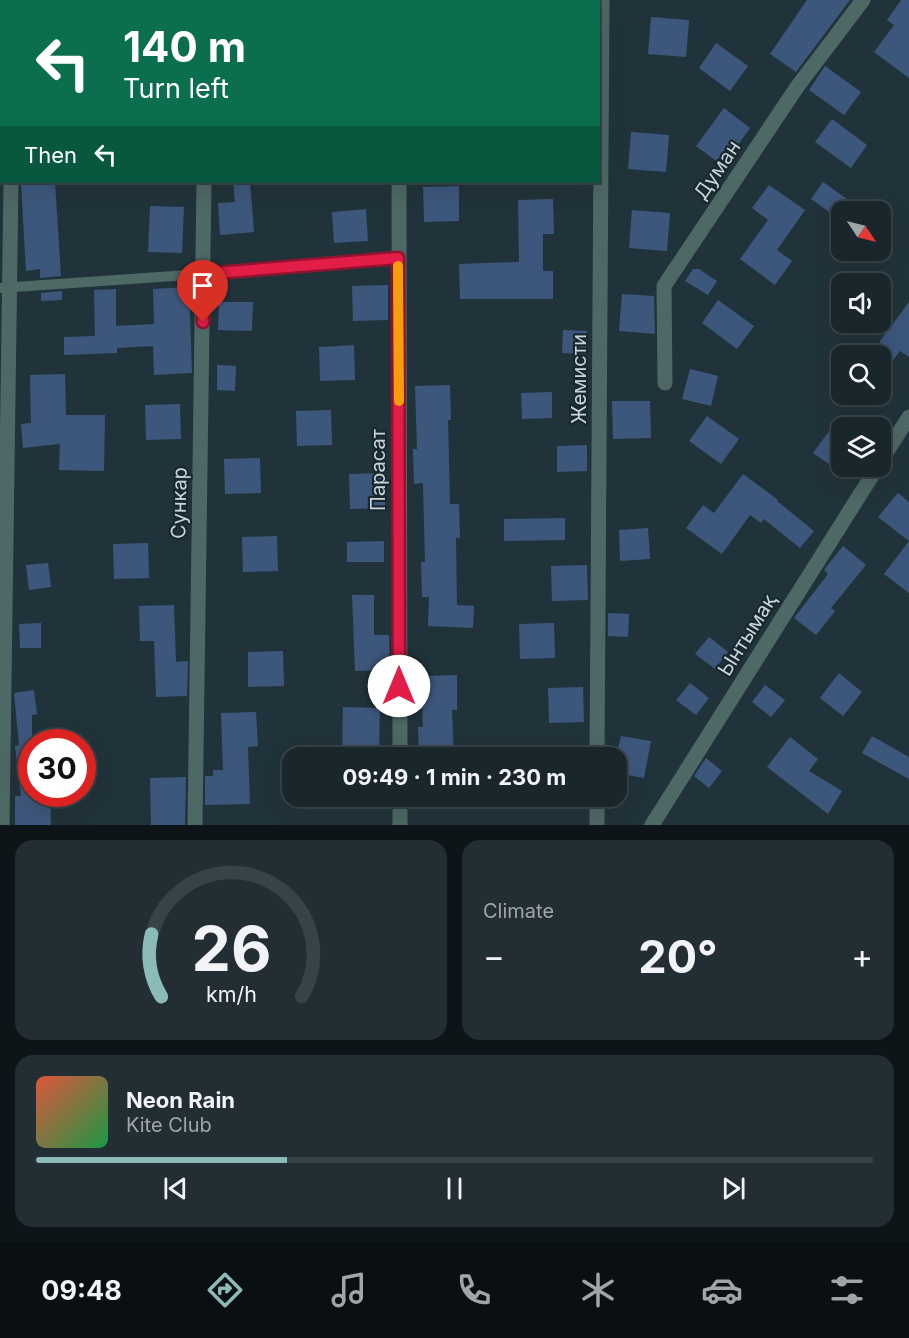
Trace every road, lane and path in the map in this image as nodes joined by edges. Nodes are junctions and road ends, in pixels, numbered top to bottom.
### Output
1 (602, 0) edge
2 (863, 0) edge
3 (11, 183) edge
4 (204, 183) edge
5 (399, 183) edge
6 (398, 258) junction
7 (203, 274) junction
8 (5, 287) edge
9 (665, 383) dead end
10 (909, 417) edge
11 (891, 445) edge
12 (871, 477) edge
13 (400, 747) edge
14 (597, 747) edge
15 (400, 807) edge
16 (597, 807) edge
17 (2, 825) edge
18 (195, 825) edge
19 (400, 825) edge
20 (597, 825) edge
21 (652, 825) edge

1 - 14 street, Жемисти
2 - 9 street, Думан
3 - 8 street
4 - 7 street, Сункар
5 - 6 street, Парасат
6 - 7 lane
6 - 13 street, Парасат
7 - 8 lane
7 - 18 street, Сункар
8 - 17 street
10 - 11 street
12 - 21 street, Ынтымақ
15 - 19 street
16 - 20 street

